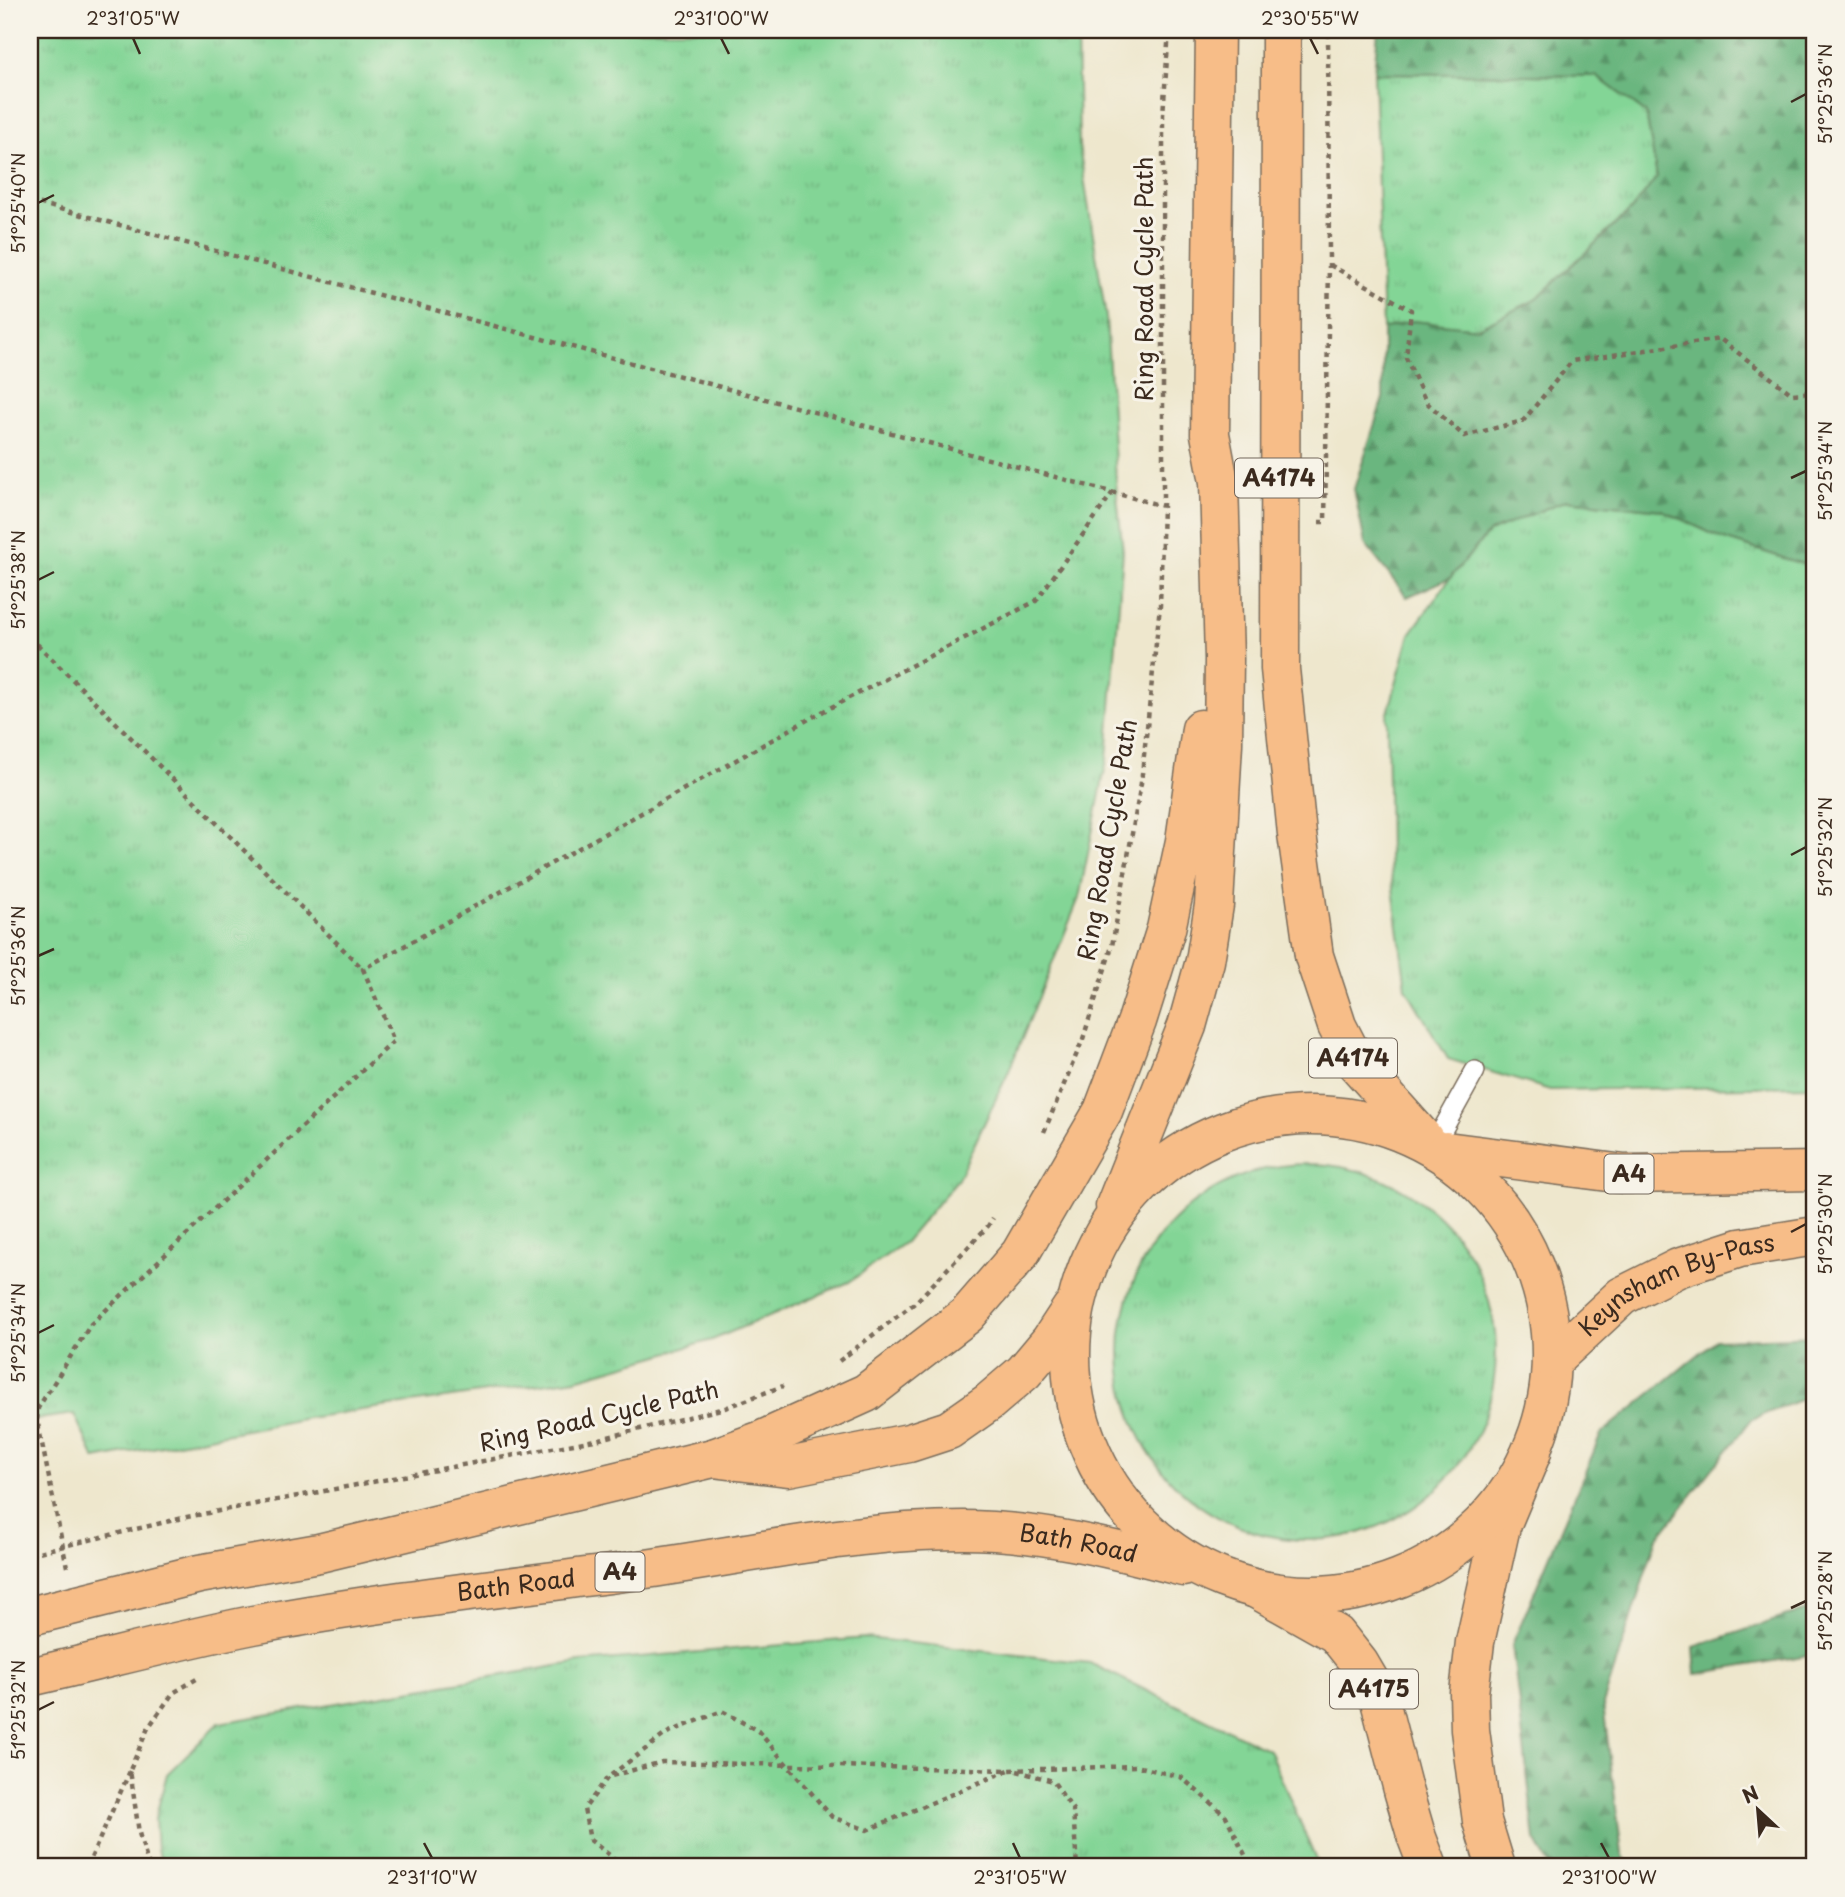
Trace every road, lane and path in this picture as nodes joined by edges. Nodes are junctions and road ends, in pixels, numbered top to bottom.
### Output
1 (1169, 30) edge
2 (1214, 30) edge
3 (1281, 30) edge
4 (30, 201) edge
5 (1329, 264) dead end
6 (1815, 392) edge
7 (1219, 482) junction
8 (1113, 492) junction
9 (1163, 506) junction
10 (30, 637) edge
11 (363, 969) junction
12 (1475, 1071) dead end
13 (1044, 1133) dead end
14 (1434, 1145) junction
15 (1815, 1171) edge
16 (995, 1215) dead end
17 (1111, 1218) junction
18 (1815, 1236) edge
19 (1074, 1305) junction
20 (1553, 1360) junction
21 (832, 1366) dead end
22 (785, 1385) dead end
23 (30, 1397) edge
24 (38, 1408) junction
25 (1532, 1452) junction
26 (713, 1458) junction
27 (63, 1546) junction
28 (30, 1554) edge
29 (1212, 1574) junction
30 (1258, 1590) junction
31 (75, 1606) junction
32 (30, 1616) edge
33 (203, 1675) dead end
34 (30, 1678) edge
35 (787, 1764) junction
36 (130, 1770) junction
37 (1010, 1770) junction
38 (608, 1777) junction
39 (87, 1867) edge
40 (149, 1867) edge
41 (625, 1867) edge
42 (1077, 1867) edge
43 (1251, 1867) edge
44 (1428, 1867) edge
45 (1496, 1867) edge

1 - 9 path, Ring Road Cycle Path
2 - 7 main road, A4174
3 - 14 main road, A4174
4 - 8 path
5 - 6 path
7 - 17 main road, A4174
7 - 26 main road
8 - 9 path
8 - 11 path
9 - 13 path, Ring Road Cycle Path
10 - 11 path
11 - 24 path
12 - 14 lane
14 - 15 main road, A4
14 - 17 main road
14 - 20 main road
16 - 21 path
17 - 19 main road
18 - 20 main road, Keynsham By-Pass
19 - 26 main road
19 - 29 main road
20 - 25 main road
22 - 27 path, Ring Road Cycle Path
23 - 24 path
24 - 27 path
25 - 30 main road
25 - 45 main road
26 - 31 main road
27 - 28 path, Ring Road Cycle Path
27 - 31 path
29 - 30 main road
29 - 34 main road, Bath Road / A4
30 - 44 main road, A4175
31 - 32 main road
33 - 36 path
35 - 37 path
35 - 37 path
35 - 38 path
35 - 38 path
36 - 39 path
36 - 40 path
37 - 42 path
37 - 43 path
38 - 41 path

